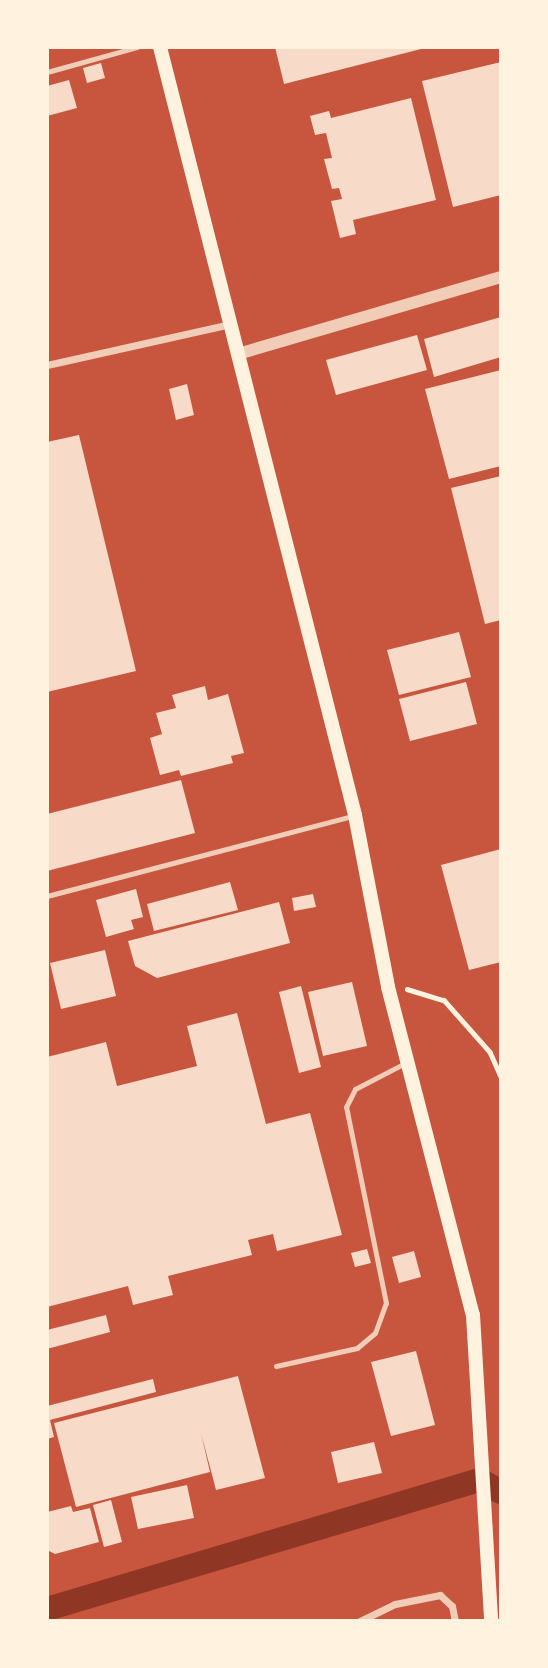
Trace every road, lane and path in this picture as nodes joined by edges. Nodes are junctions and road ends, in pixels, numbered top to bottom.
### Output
1 (137, 47) edge
2 (160, 47) edge
3 (47, 72) edge
4 (501, 277) edge
5 (230, 324) junction
6 (238, 354) junction
7 (47, 365) edge
8 (355, 815) junction
9 (47, 896) edge
10 (388, 987) junction
11 (407, 1062) junction
12 (501, 1077) edge
13 (276, 1366) dead end
14 (360, 1621) edge
15 (455, 1621) edge
16 (491, 1621) edge

1 - 3 lane
2 - 5 main road
4 - 6 street
5 - 6 main road
5 - 7 street
6 - 8 main road
8 - 9 lane
8 - 10 main road
10 - 11 main road
10 - 12 path
11 - 13 lane
11 - 16 main road
14 - 15 street

